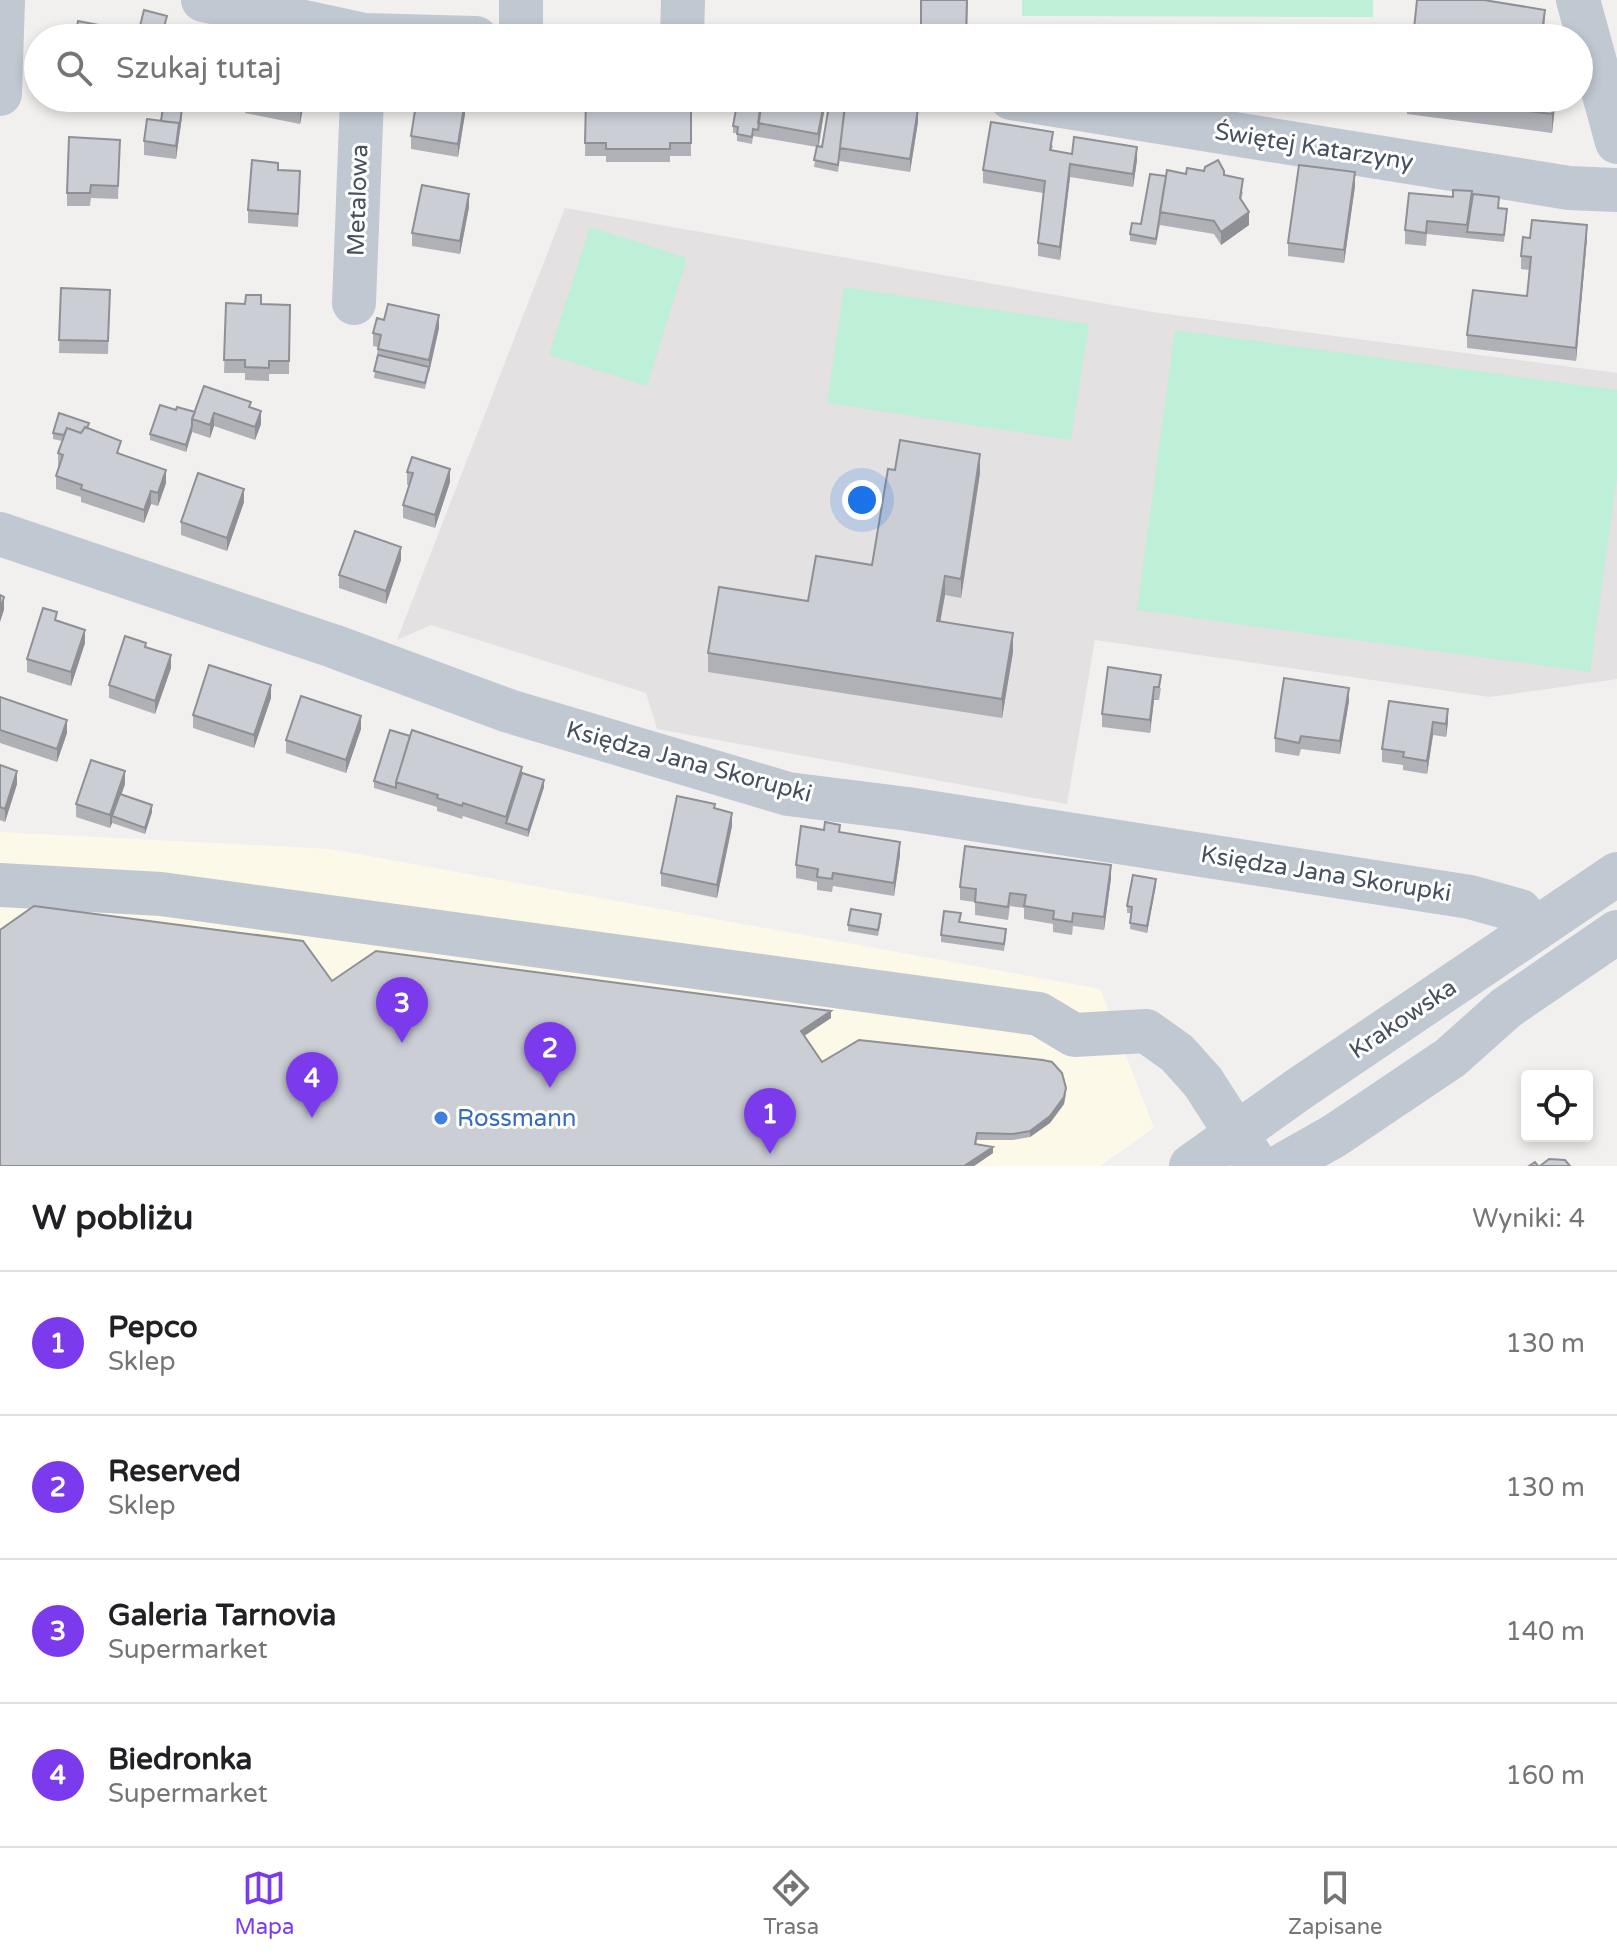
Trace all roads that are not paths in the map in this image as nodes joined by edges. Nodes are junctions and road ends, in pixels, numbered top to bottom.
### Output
1 (3, 0) edge
2 (203, 0) edge
3 (521, 0) edge
4 (683, 0) edge
5 (1578, 0) edge
6 (341, 24) edge
7 (521, 24) edge
8 (682, 24) edge
9 (1585, 24) edge
10 (1593, 53) edge
11 (0, 94) edge
12 (361, 112) edge
13 (1098, 112) edge
14 (1617, 139) edge
15 (1617, 190) edge
16 (354, 303) dead end
17 (0, 534) edge
18 (1617, 874) edge
19 (0, 885) edge
20 (1536, 929) junction
21 (1617, 932) edge
22 (1247, 1150) edge
23 (1191, 1166) edge
24 (1281, 1166) edge

1 - 11 street
2 - 6 street
3 - 7 street
4 - 8 street
5 - 9 street
10 - 14 street
12 - 16 street, Metalowa
13 - 15 street, Świętej Katarzyny
17 - 20 street, Księdza Jana Skorupki
18 - 20 street, Krakowska
19 - 22 street
20 - 22 street, Krakowska
21 - 24 street
22 - 23 street, Krakowska

